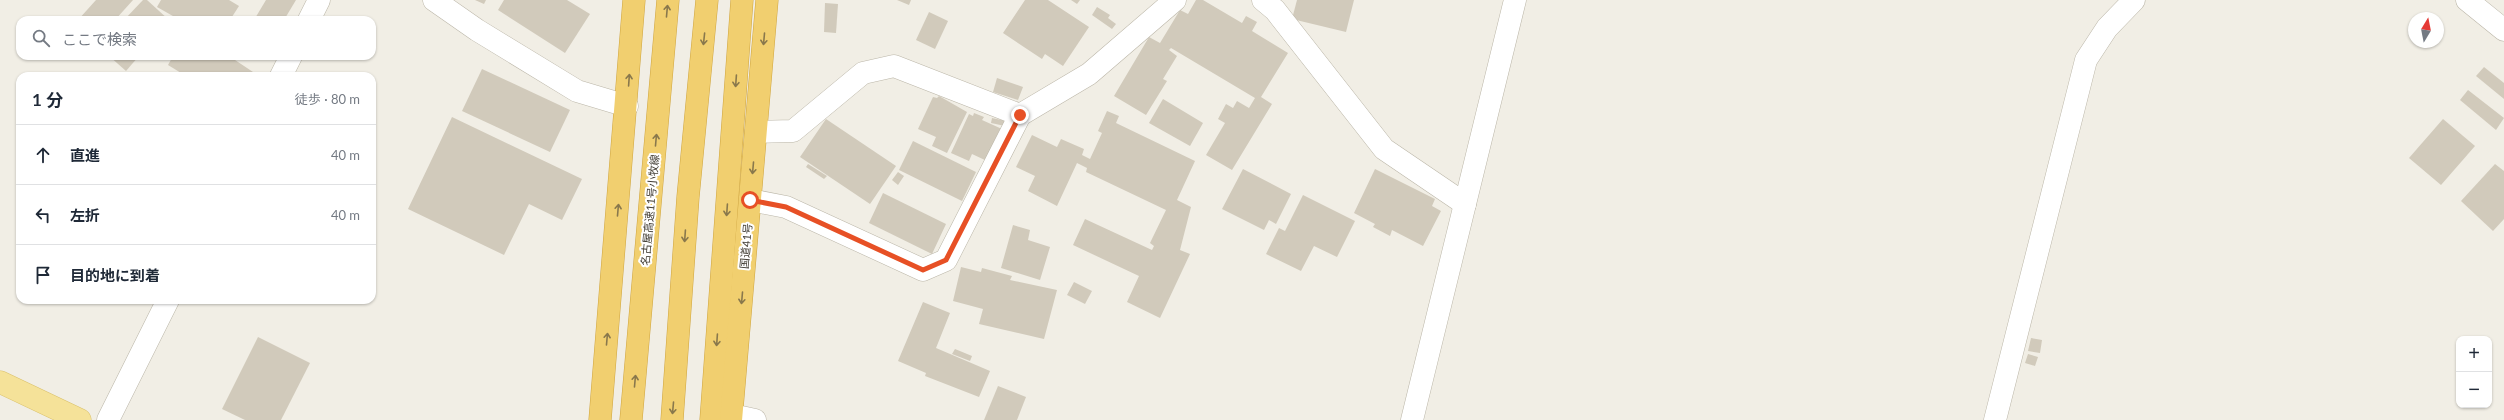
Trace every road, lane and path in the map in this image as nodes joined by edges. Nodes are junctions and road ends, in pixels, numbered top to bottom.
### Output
1 (319, 0) edge
2 (434, 0) edge
3 (634, 0) edge
4 (668, 0) edge
5 (707, 0) edge
6 (742, 0) edge
7 (768, 0) edge
8 (1175, 0) edge
9 (1263, 0) edge
10 (1515, 0) edge
11 (2134, 0) edge
12 (2467, 0) edge
13 (311, 16) edge
14 (2504, 30) edge
15 (289, 60) edge
16 (283, 72) edge
17 (627, 106) junction
18 (1020, 115) junction
19 (756, 132) junction
20 (750, 200) junction
21 (1465, 204) junction
22 (166, 304) edge
23 (0, 382) edge
24 (725, 418) edge
25 (80, 420) edge
26 (108, 420) edge
27 (600, 420) edge
28 (631, 420) edge
29 (672, 420) edge
30 (755, 420) edge
31 (1412, 420) edge
32 (1995, 420) edge

1 - 13 street
2 - 17 street
17 -> 3 highway
28 -> 4 highway, 名古屋高速11号小牧線
5 -> 29 highway
6 -> 24 highway
7 -> 19 highway, 国道41号
8 - 18 street
9 - 21 street
10 - 21 street
11 - 32 street
12 - 14 street
15 - 16 street
27 -> 17 highway
18 - 19 street
18 - 20 street
19 -> 20 highway, 国道41号
20 -> 24 highway, 国道41号
21 - 31 street
22 - 26 street
23 - 25 main road
24 - 30 street

